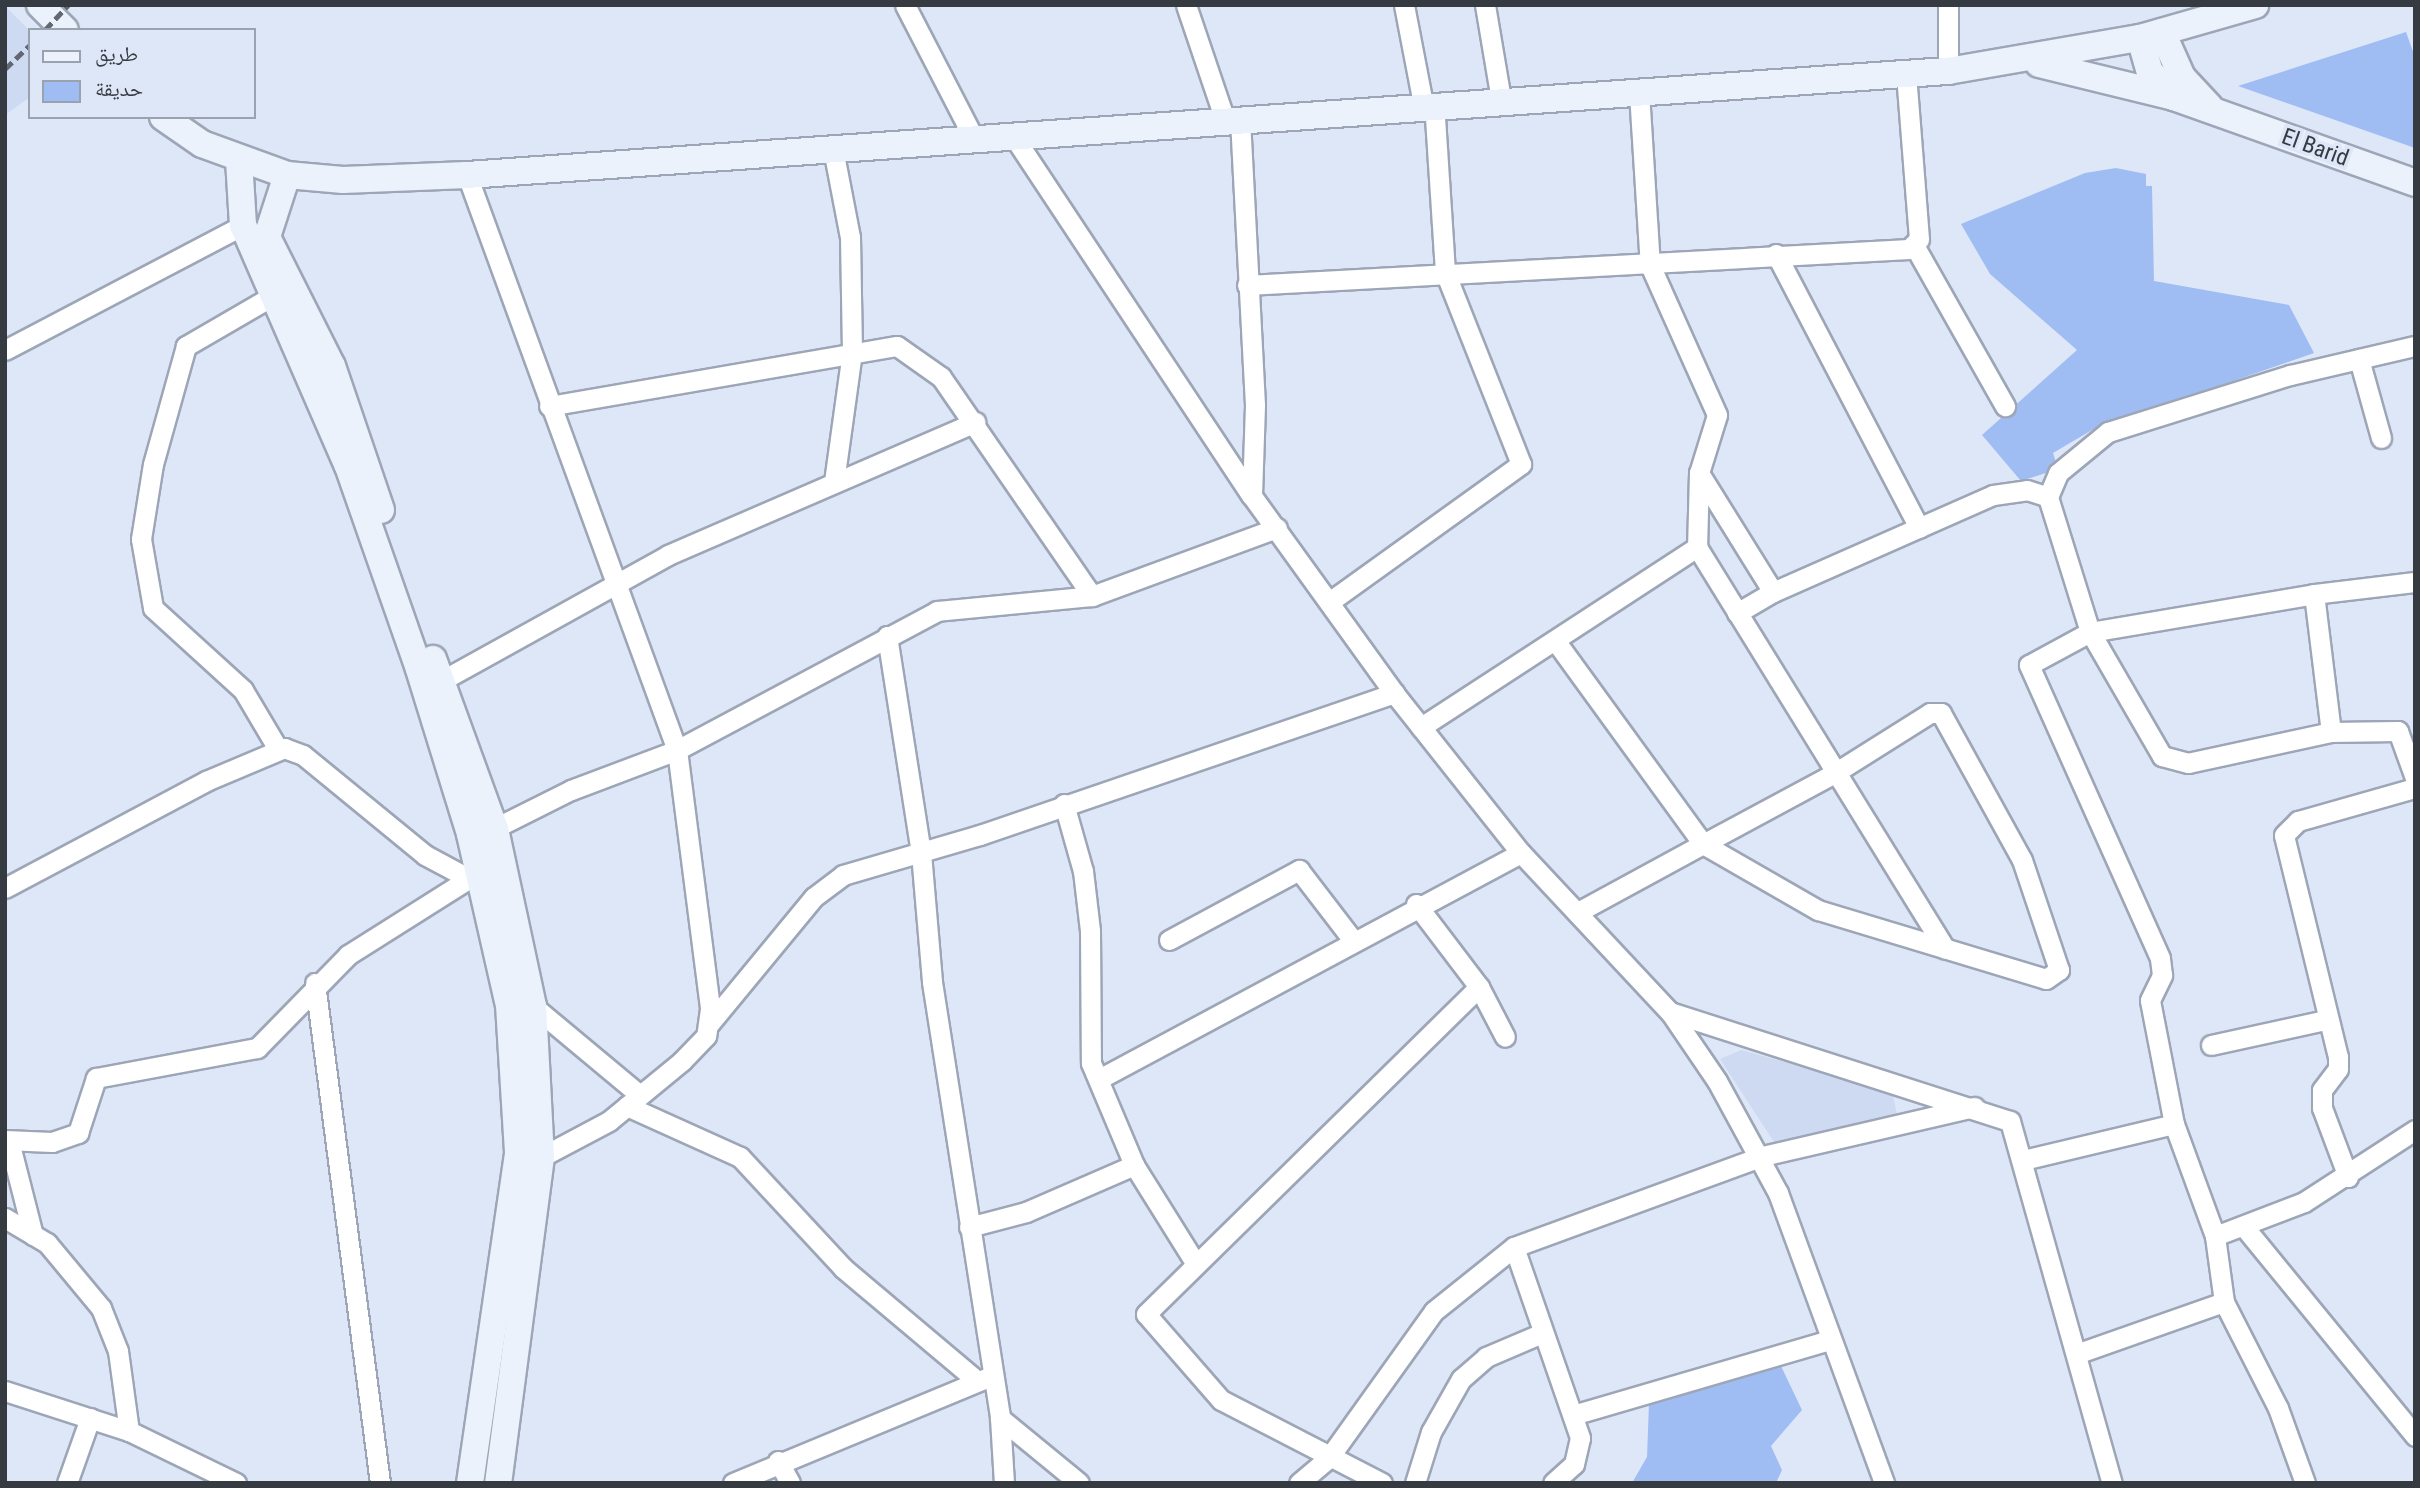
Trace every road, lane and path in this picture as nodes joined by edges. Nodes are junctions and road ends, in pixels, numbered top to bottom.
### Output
1 (40, 5) edge
2 (905, 5) edge
3 (1186, 5) edge
4 (1404, 5) edge
5 (1485, 5) edge
6 (1948, 5) edge
7 (2255, 5) edge
8 (63, 28) edge
9 (2151, 35) junction
10 (2030, 61) junction
11 (1948, 71) junction
12 (1906, 72) junction
13 (1639, 93) junction
14 (2175, 97) junction
15 (1501, 100) junction
16 (1428, 104) junction
17 (2216, 112) junction
18 (167, 119) edge
19 (1233, 120) junction
20 (1012, 134) junction
21 (973, 137) junction
22 (833, 149) junction
23 (239, 160) junction
24 (287, 175) junction
25 (467, 175) junction
26 (2415, 183) edge
27 (243, 225) junction
28 (1914, 247) junction
29 (1776, 254) junction
30 (1650, 265) junction
31 (1445, 272) junction
32 (1247, 285) junction
33 (274, 295) junction
34 (2415, 346) edge
35 (5, 350) edge
36 (852, 352) junction
37 (2359, 359) junction
38 (549, 406) junction
39 (2005, 406) dead end
40 (975, 422) junction
41 (2381, 438) dead end
42 (1699, 473) junction
43 (834, 482) junction
44 (1252, 496) junction
45 (2048, 497) junction
46 (1277, 528) junction
47 (1919, 528) junction
48 (1697, 547) junction
49 (2415, 582) edge
50 (613, 585) junction
51 (1773, 592) junction
52 (2314, 594) junction
53 (1092, 596) junction
54 (1332, 600) junction
55 (1737, 613) junction
56 (2090, 632) junction
57 (887, 636) junction
58 (1557, 643) junction
59 (441, 681) junction
60 (1394, 693) junction
61 (1421, 727) junction
62 (2406, 730) edge
63 (2331, 732) junction
64 (278, 749) junction
65 (677, 750) junction
66 (1833, 774) junction
67 (2415, 778) edge
68 (2415, 788) edge
69 (1064, 804) junction
70 (483, 834) junction
71 (1703, 844) junction
72 (921, 853) junction
73 (1521, 853) junction
74 (483, 870) junction
75 (5, 888) edge
76 (1416, 904) junction
77 (1578, 912) junction
78 (1352, 939) junction
79 (1169, 940) dead end
80 (1945, 949) junction
81 (316, 983) junction
82 (1479, 987) junction
83 (533, 1006) junction
84 (1670, 1012) junction
85 (2326, 1020) junction
86 (710, 1023) junction
87 (1505, 1037) dead end
88 (2211, 1045) dead end
89 (1101, 1078) junction
90 (633, 1101) junction
91 (1975, 1107) junction
92 (2174, 1124) junction
93 (2415, 1130) edge
94 (7, 1141) edge
95 (1762, 1156) junction
96 (541, 1157) junction
97 (2023, 1160) junction
98 (1134, 1165) junction
99 (2348, 1177) junction
100 (5, 1217) edge
101 (969, 1227) junction
102 (2245, 1228) junction
103 (33, 1235) junction
104 (2216, 1236) junction
105 (1514, 1247) junction
106 (1195, 1261) junction
107 (2224, 1302) junction
108 (1540, 1334) junction
109 (1830, 1339) junction
110 (2076, 1354) junction
111 (984, 1379) junction
112 (5, 1391) edge
113 (1573, 1415) junction
114 (90, 1418) junction
115 (1000, 1418) junction
116 (129, 1431) junction
117 (2415, 1436) edge
118 (1328, 1459) junction
119 (778, 1461) junction
120 (68, 1483) edge
121 (236, 1483) edge
122 (380, 1483) edge
123 (470, 1483) edge
124 (498, 1483) edge
125 (733, 1483) edge
126 (790, 1483) edge
127 (1004, 1483) edge
128 (1079, 1483) edge
129 (1299, 1483) edge
130 (1382, 1483) edge
131 (1415, 1483) edge
132 (1553, 1483) edge
133 (1884, 1483) edge
134 (2112, 1483) edge
135 (2305, 1483) edge

1 - 8 street
2 - 21 street
3 - 19 street
4 - 16 street
5 - 15 street
6 - 11 street
7 - 9 street
9 - 10 street
9 - 14 street
9 - 17 street
10 - 11 street
10 - 14 street, El Barid
11 - 12 street
12 - 13 street
12 - 28 street
13 - 15 street
13 - 30 street
14 - 17 street, El Barid
15 - 16 street
16 - 19 street
16 - 31 street
17 - 26 street, El Barid
18 - 23 street
19 - 20 street
19 - 32 street
20 - 21 street
20 - 44 street
21 - 22 street
22 - 25 street
22 - 36 street
23 - 24 street
23 - 27 street
24 - 25 street
24 - 59 street
25 - 38 street
27 - 33 street
27 - 35 street
28 - 29 street
28 - 39 street
29 - 30 street
29 - 47 street
30 - 31 street
30 - 42 street
31 - 32 street
31 - 54 street
32 - 44 street
33 - 64 street
33 - 70 street
34 - 37 street
36 - 38 street
36 - 40 street
36 - 43 street
37 - 41 street
37 - 45 street
38 - 50 street
40 - 43 street
40 - 53 street
42 - 48 street
42 - 51 street
43 - 50 street
44 - 46 street
45 - 47 street
45 - 56 street
46 - 53 street
46 - 54 street
47 - 51 street
48 - 55 street
48 - 58 street
49 - 52 street
50 - 59 street
50 - 65 street
51 - 55 street
52 - 56 street
52 - 63 street
53 - 57 street
54 - 60 street
55 - 66 street
56 - 63 street
56 - 92 street
57 - 65 street
57 - 72 street
58 - 61 street
58 - 71 street
59 - 70 street
60 - 61 street
60 - 69 street
61 - 73 street
62 - 63 street
62 - 67 street
64 - 74 street
64 - 75 street
65 - 70 street
65 - 86 street
66 - 71 street
66 - 80 street
66 - 80 street
68 - 85 street
69 - 72 street
69 - 89 street
70 - 74 street
71 - 77 street
71 - 80 street
72 - 86 street
72 - 101 street
73 - 76 street
73 - 77 street
74 - 81 street
74 - 83 street
74 - 123 street
76 - 78 street
76 - 82 street
77 - 84 street
78 - 79 street
78 - 89 street
81 - 94 street
81 - 122 street
82 - 87 street
82 - 106 street
83 - 90 street
83 - 96 street
84 - 91 street
84 - 95 street
85 - 88 street
85 - 99 street
86 - 90 street
89 - 98 street
90 - 96 street
90 - 111 street
91 - 95 street
91 - 97 street
92 - 97 street
92 - 104 street
93 - 99 street
94 - 103 street
95 - 105 street
95 - 109 street
96 - 124 street
97 - 110 street
98 - 101 street
98 - 106 street
99 - 102 street
100 - 103 street
101 - 111 street
102 - 104 street
102 - 117 street
103 - 116 street
104 - 107 street
105 - 108 street
105 - 118 street
106 - 118 street
107 - 110 street
107 - 135 street
108 - 113 street
108 - 131 street
109 - 113 street
109 - 133 street
110 - 134 street
111 - 115 street
111 - 119 street
112 - 114 street
113 - 132 street
114 - 116 street
114 - 120 street
115 - 127 street
115 - 128 street
116 - 121 street
118 - 129 street
118 - 130 street
119 - 125 street
119 - 126 street

